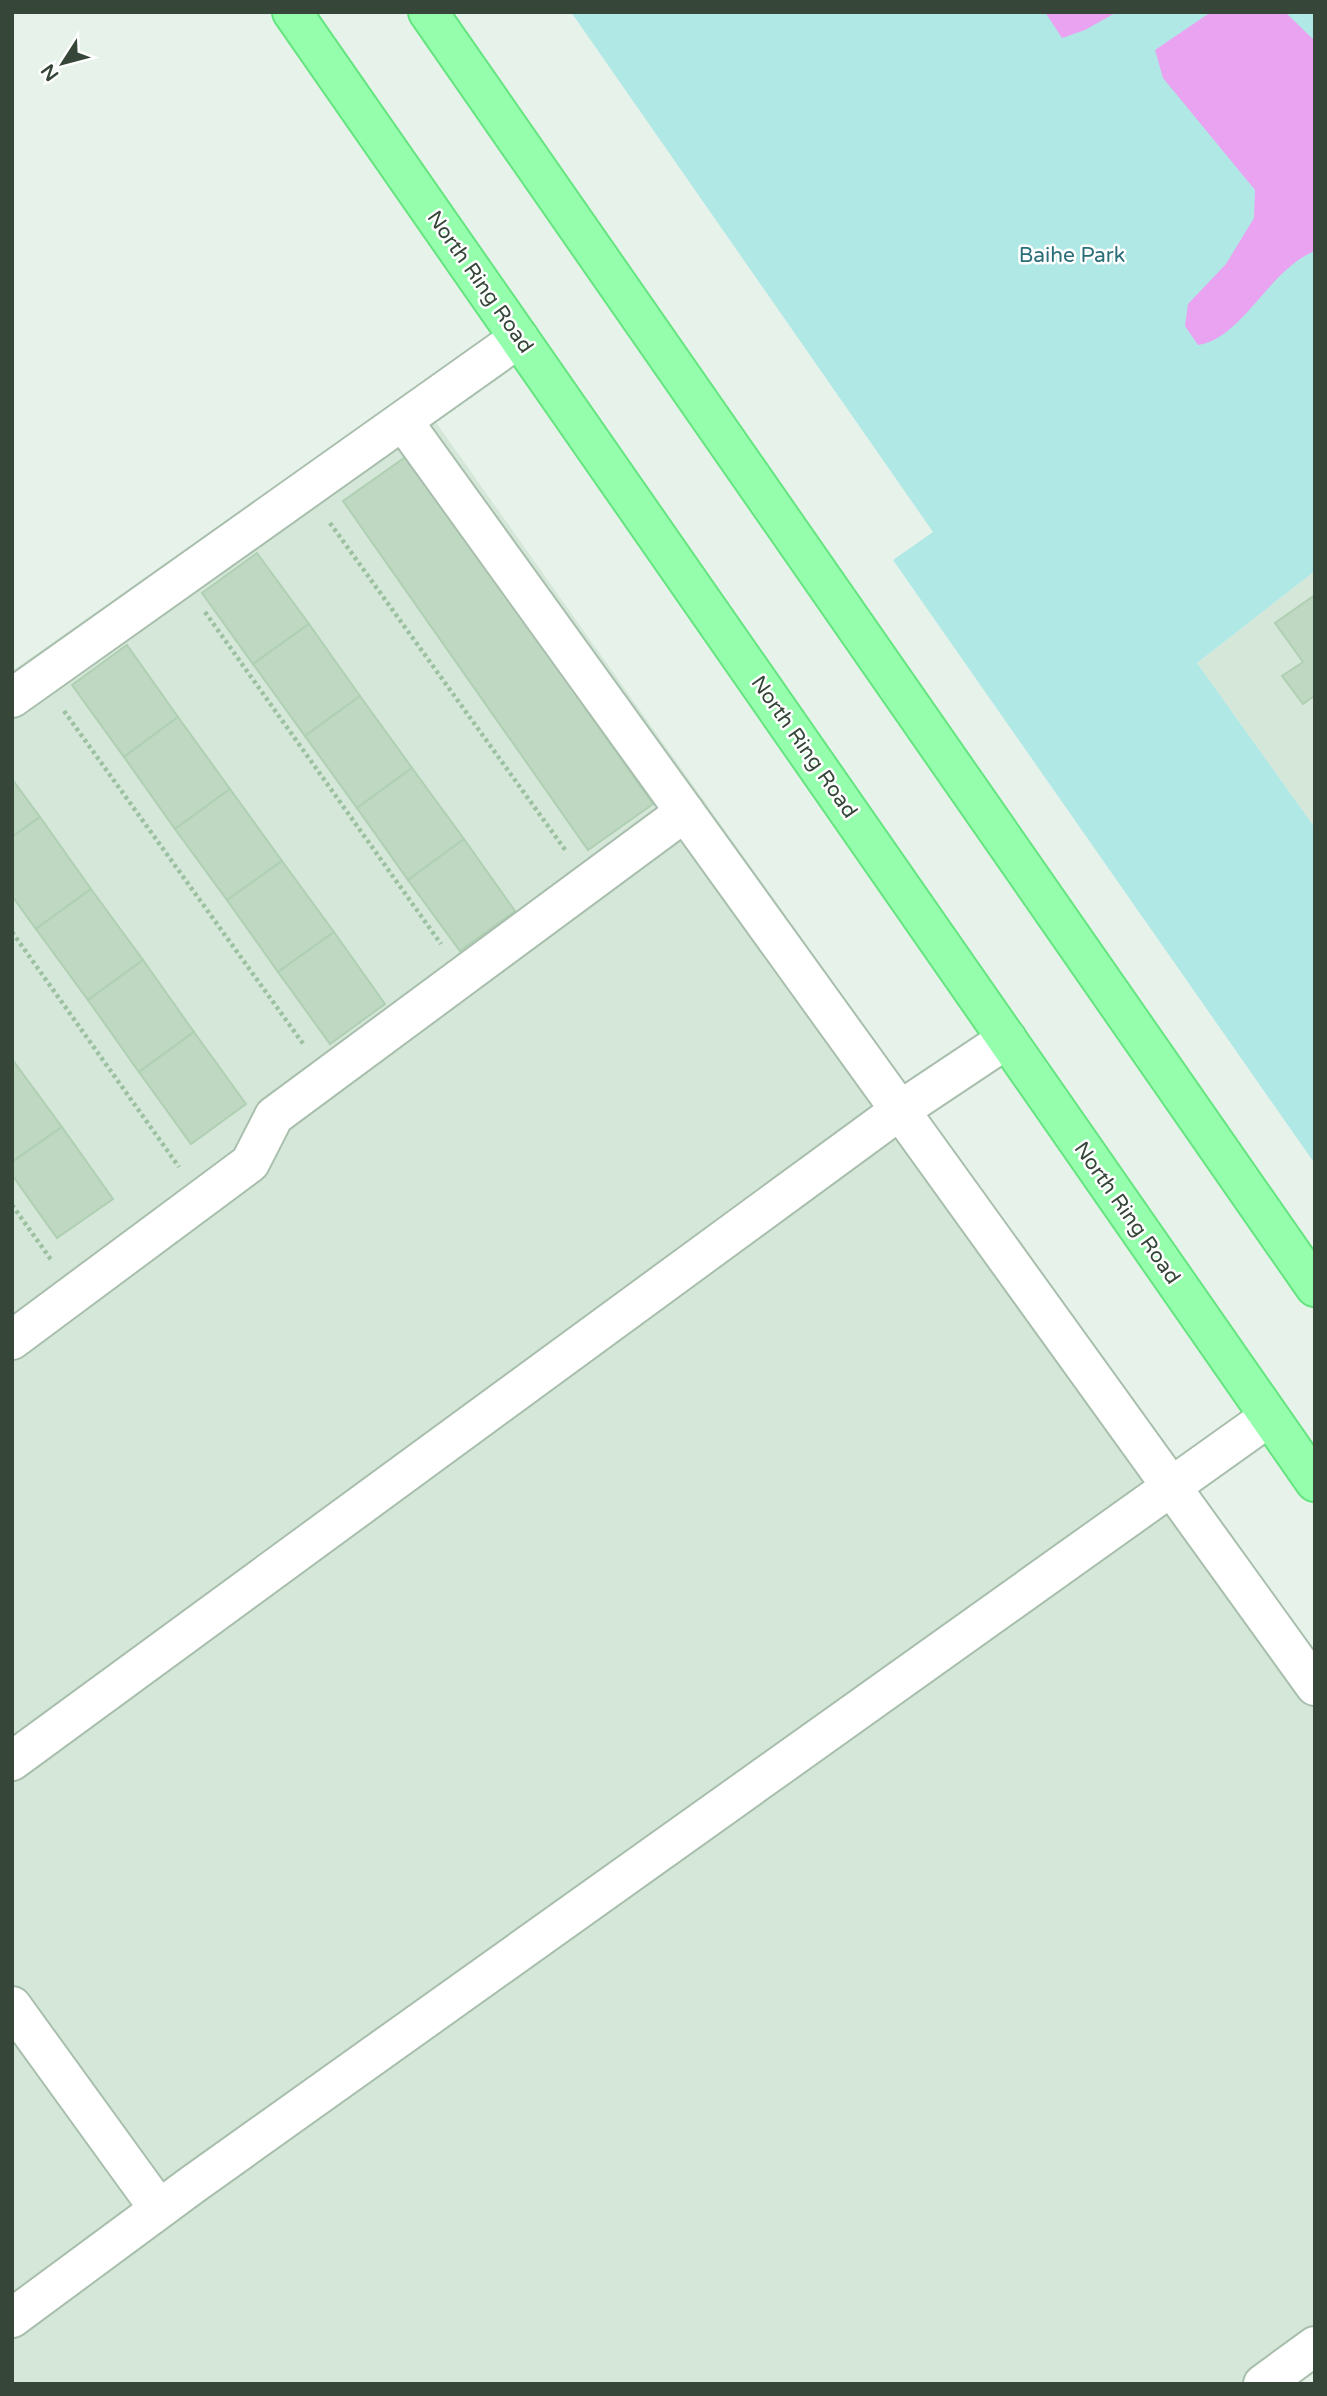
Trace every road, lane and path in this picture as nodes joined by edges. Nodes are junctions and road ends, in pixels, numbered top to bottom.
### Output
1 (292, 12) edge
2 (428, 12) edge
3 (519, 338) junction
4 (403, 421) junction
5 (306, 489) junction
6 (181, 578) junction
7 (26, 688) edge
8 (685, 812) junction
9 (589, 883) junction
10 (12, 932) edge
11 (464, 976) junction
12 (1007, 1040) junction
13 (327, 1077) junction
14 (899, 1111) junction
15 (202, 1199) junction
16 (12, 1205) edge
17 (1315, 1287) edge
18 (75, 1293) junction
19 (12, 1340) edge
20 (1269, 1417) junction
21 (1315, 1482) edge
22 (1170, 1488) junction
23 (1315, 1686) edge
24 (12, 1761) edge
25 (12, 2006) edge
26 (159, 2209) junction
27 (12, 2318) edge
28 (1315, 2346) edge
29 (1262, 2384) edge

1 - 3 main road, North Ring Road
2 - 17 main road
3 - 4 street
3 - 12 main road, North Ring Road
4 - 5 street
4 - 8 street
5 - 6 street
5 - 9 path
6 - 7 street
6 - 11 path
7 - 13 path
8 - 9 street
8 - 14 street
9 - 11 street
10 - 15 path
11 - 13 street
12 - 14 street
12 - 20 main road, North Ring Road
13 - 15 street
14 - 22 street
14 - 24 street
15 - 18 street
16 - 18 path
18 - 19 street
20 - 21 main road, North Ring Road
20 - 22 street
22 - 23 street
22 - 26 street
25 - 26 street
26 - 27 street
28 - 29 street

